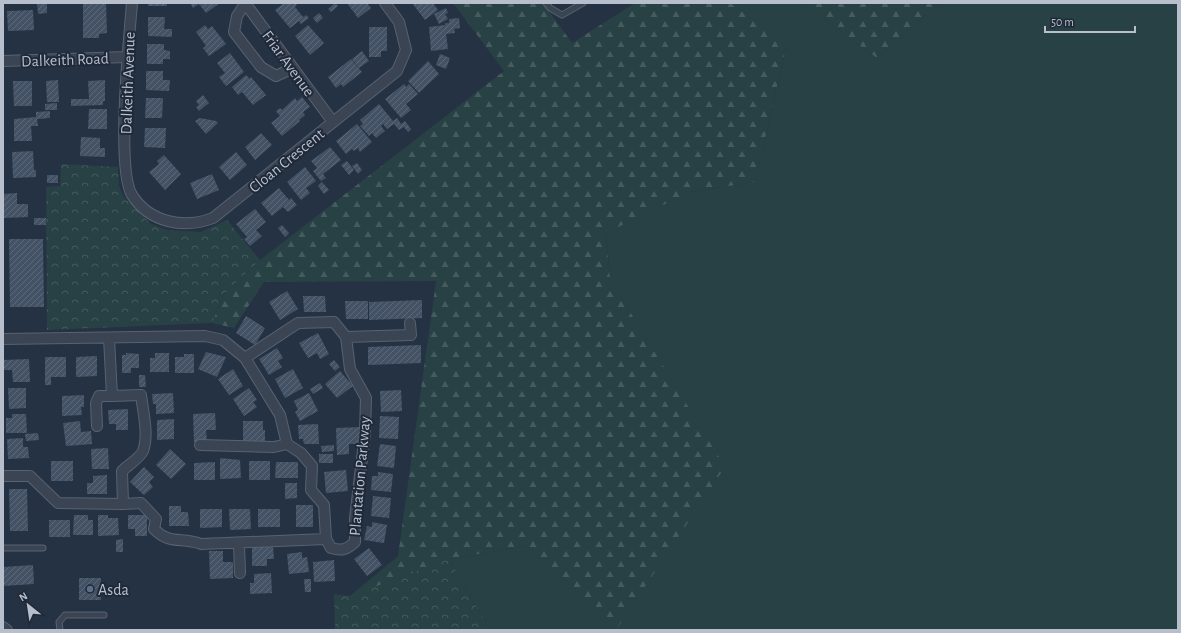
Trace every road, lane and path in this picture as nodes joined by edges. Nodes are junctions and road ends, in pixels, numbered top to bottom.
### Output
1 (132, 3) edge
2 (245, 3) edge
3 (385, 3) edge
4 (546, 3) edge
5 (583, 3) edge
6 (127, 57) junction
7 (3, 61) edge
8 (294, 68) junction
9 (333, 122) junction
10 (124, 163) joint
11 (410, 323) dead end
12 (346, 337) junction
13 (109, 338) junction
14 (3, 340) edge
15 (245, 358) junction
16 (112, 396) junction
17 (97, 426) dead end
18 (287, 444) junction
19 (200, 445) dead end
20 (3, 476) edge
21 (123, 504) junction
22 (326, 539) junction
23 (239, 544) junction
24 (3, 548) edge
25 (43, 548) dead end
26 (240, 573) dead end
27 (104, 614) dead end
28 (3, 626) edge
29 (7, 630) edge
30 (60, 630) edge

1 - 6 street, Dalkeith Avenue
2 - 8 street, Friar Avenue
2 - 8 street
3 - 9 street, Cloan Crescent
4 - 5 lane
6 - 7 street, Dalkeith Road
6 - 10 street, Dalkeith Avenue
8 - 9 street, Friar Avenue
9 - 10 street, Cloan Crescent
11 - 12 street
12 - 15 street
12 - 22 street, Plantation Parkway
13 - 14 street
13 - 15 street
13 - 16 street
15 - 18 street
16 - 17 street
16 - 21 street
18 - 19 street
18 - 22 street, Plantation Parkway
20 - 21 street
21 - 23 street
22 - 23 street
23 - 26 street
24 - 25 lane
27 - 30 lane
28 - 29 street

